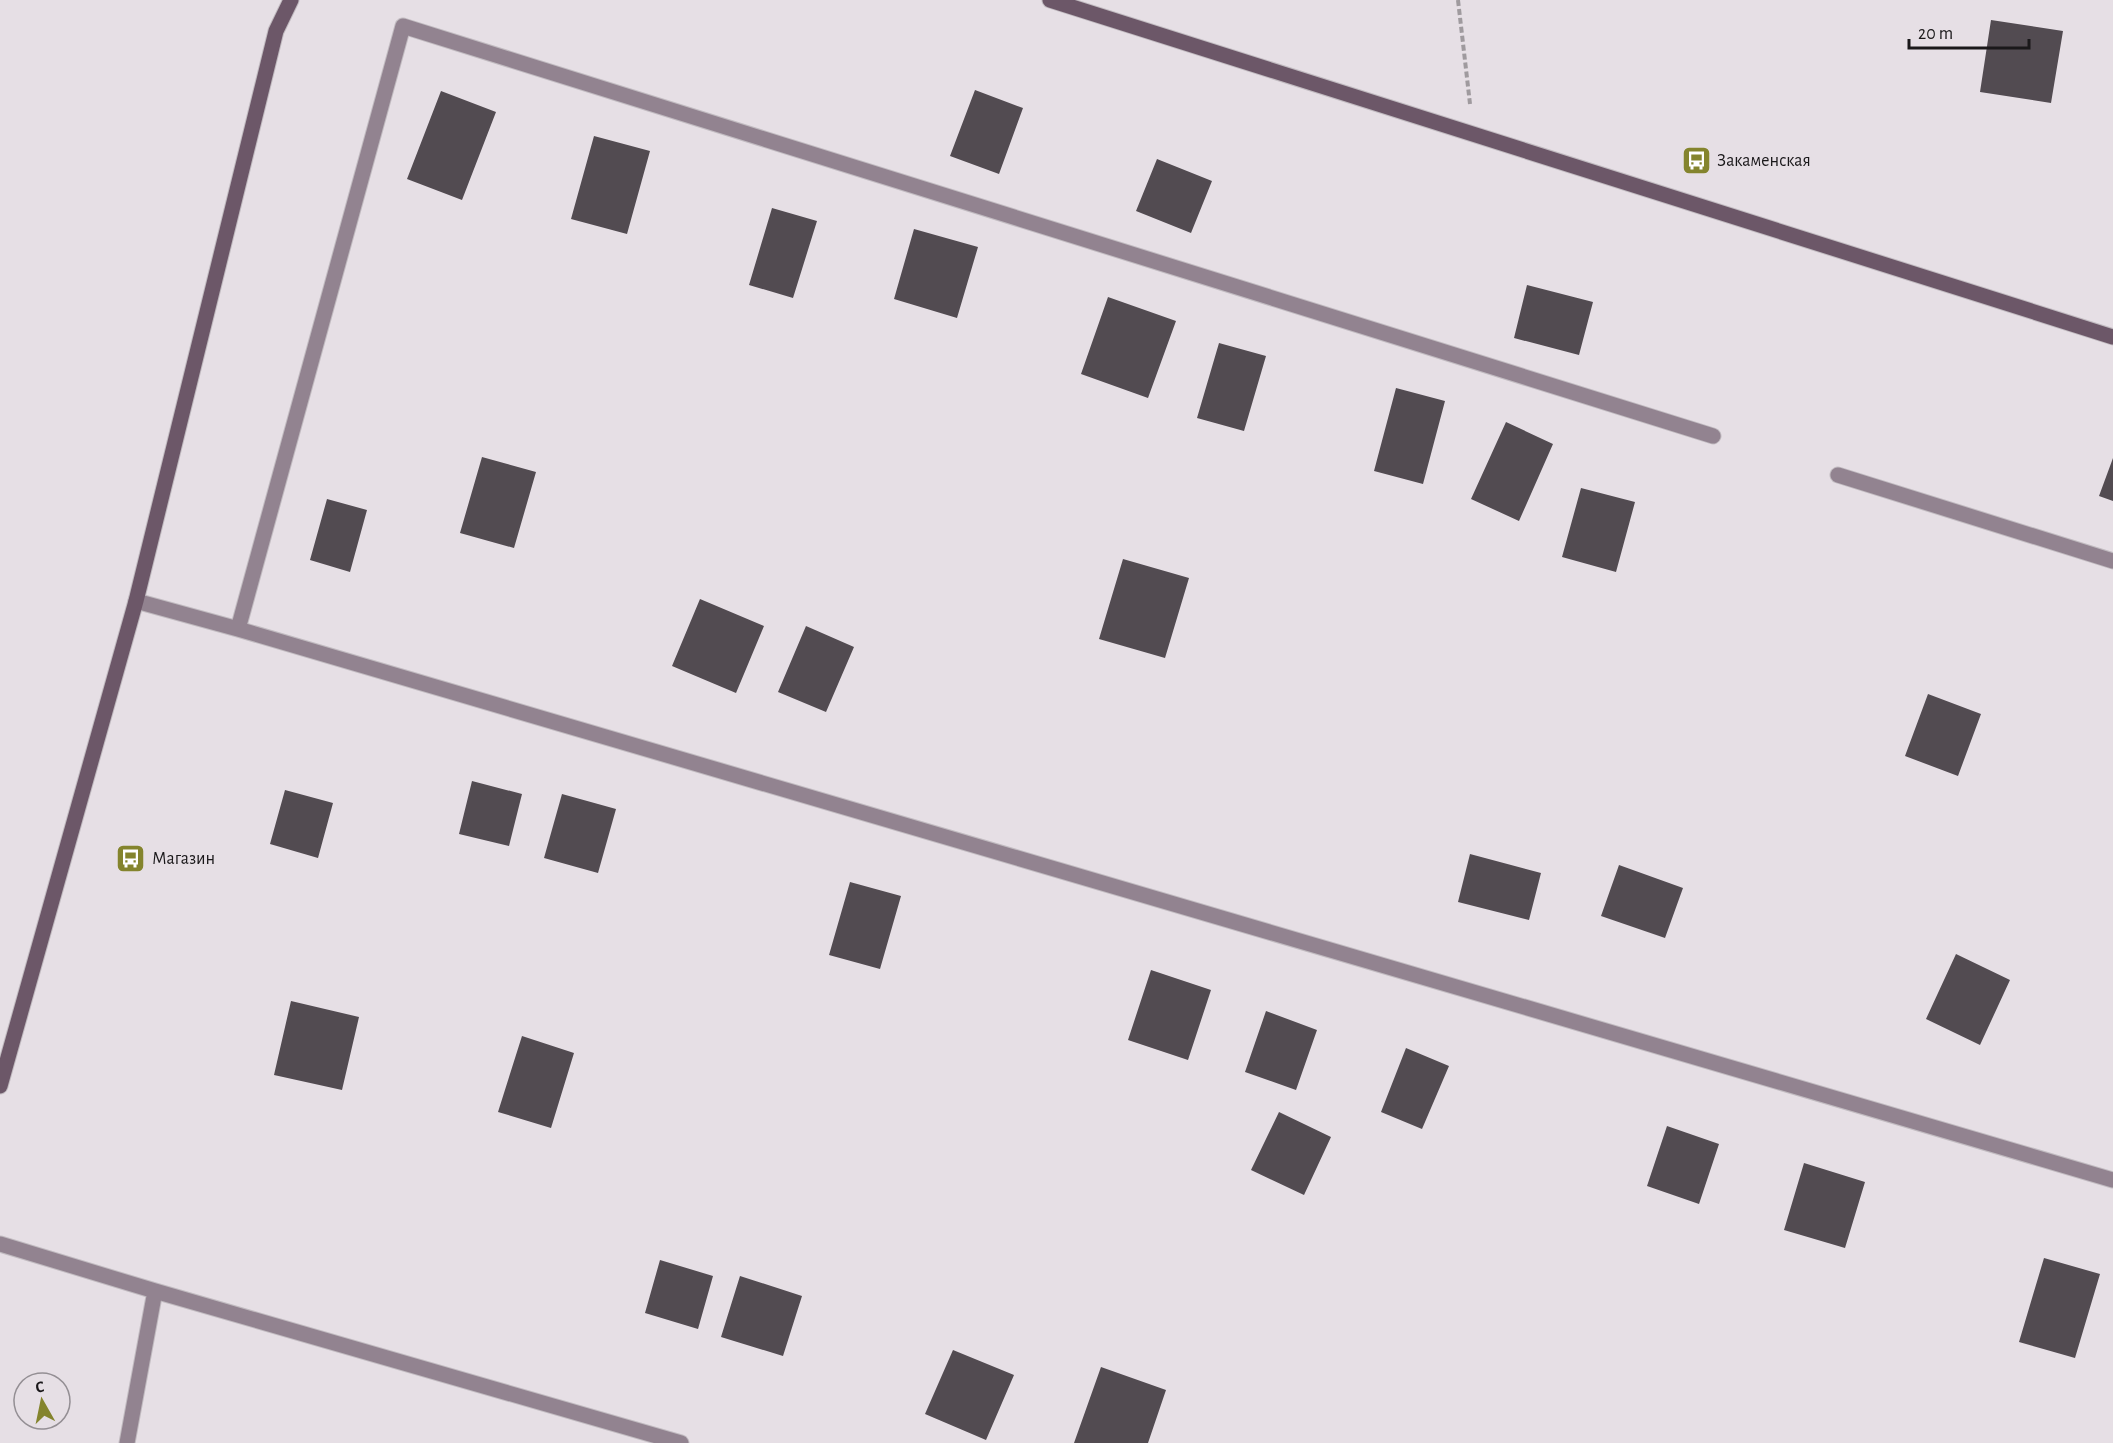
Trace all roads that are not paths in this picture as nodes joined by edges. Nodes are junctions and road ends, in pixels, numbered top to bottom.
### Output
1 (291, 0) edge
2 (1050, 0) edge
3 (2113, 337) edge
4 (1713, 436) dead end
5 (1838, 475) dead end
6 (2113, 561) edge
7 (136, 601) junction
8 (238, 629) junction
9 (0, 1086) edge
10 (2113, 1180) edge
11 (0, 1244) edge
12 (155, 1291) junction
13 (127, 1443) edge
14 (681, 1443) edge

1 - 7 main road
2 - 3 main road
4 - 8 lane
5 - 6 lane
7 - 8 lane
7 - 9 main road
8 - 10 lane
11 - 12 lane
12 - 13 lane
12 - 14 lane

